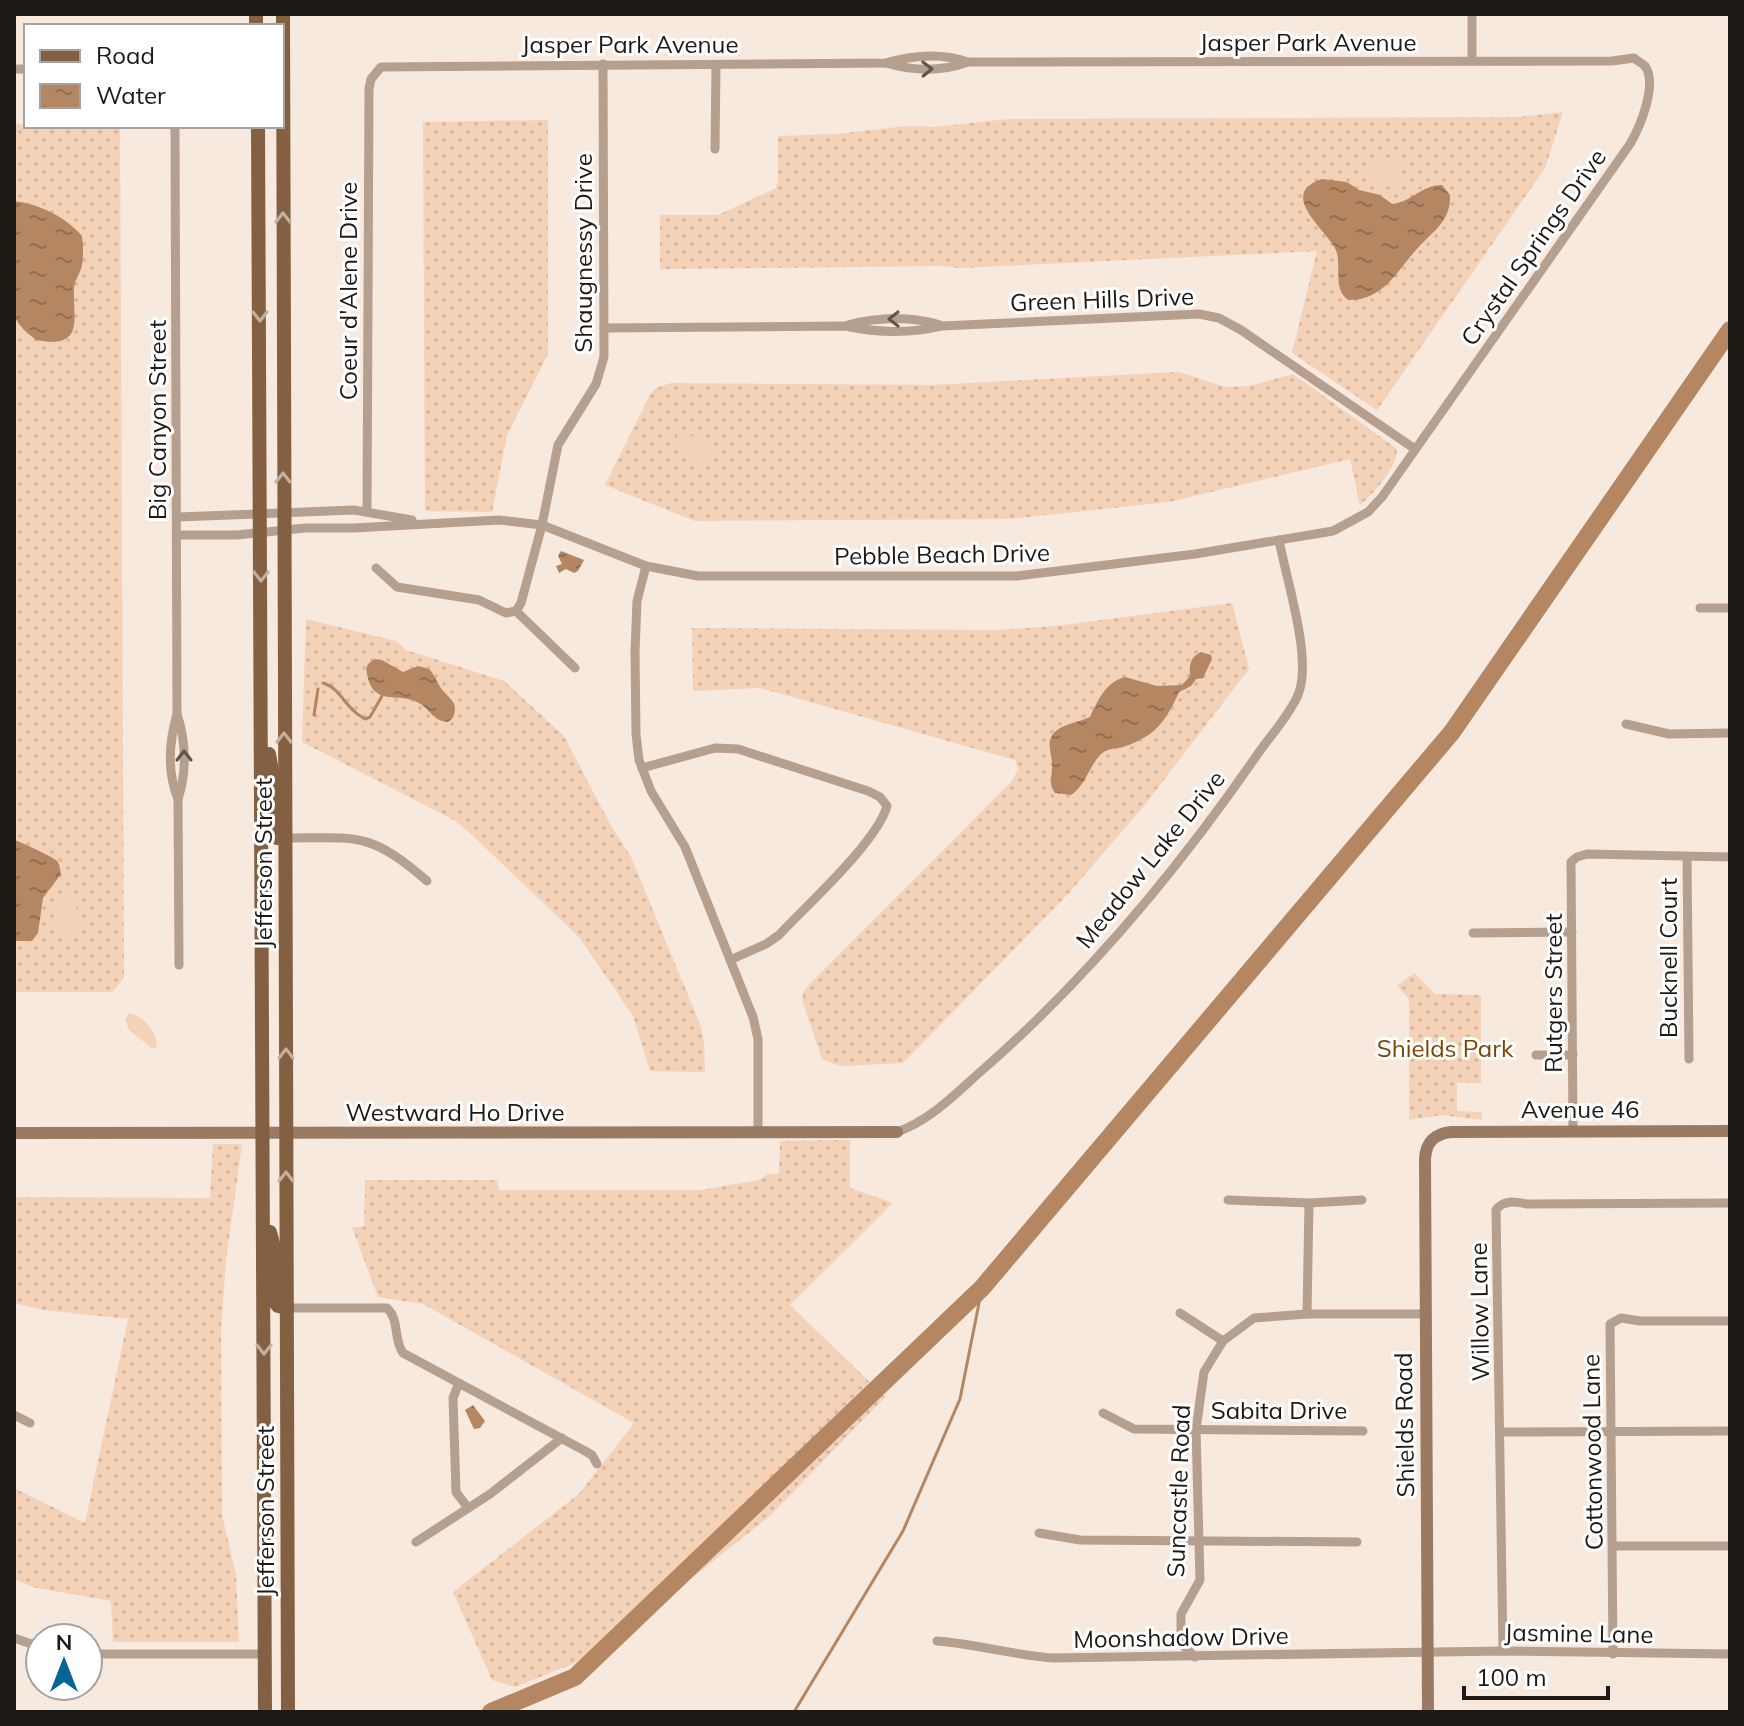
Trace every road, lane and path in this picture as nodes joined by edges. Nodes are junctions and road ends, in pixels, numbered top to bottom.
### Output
1 (1472, 14) edge
2 (1472, 61) junction
3 (603, 64) junction
4 (716, 65) junction
5 (1645, 67) joint
6 (376, 72) joint
7 (175, 128) edge
8 (258, 128) edge
9 (283, 128) edge
10 (715, 149) dead end
11 (604, 328) junction
12 (1422, 439) joint
13 (1415, 449) junction
14 (283, 512) junction
15 (367, 512) junction
16 (261, 514) junction
17 (178, 517) junction
18 (427, 522) junction
19 (542, 525) junction
20 (283, 530) junction
21 (261, 533) junction
22 (177, 535) junction
23 (1279, 540) junction
24 (646, 566) junction
25 (376, 568) dead end
26 (1700, 608) dead end
27 (1730, 608) edge
28 (516, 611) junction
29 (575, 668) dead end
30 (262, 714) junction
31 (1626, 724) dead end
32 (1730, 733) edge
33 (642, 768) junction
34 (285, 838) junction
35 (1687, 857) junction
36 (1730, 857) edge
37 (427, 881) dead end
38 (1572, 932) junction
39 (1473, 933) dead end
40 (730, 960) junction
41 (179, 965) dead end
42 (1536, 1055) dead end
43 (1573, 1055) junction
44 (1689, 1059) dead end
45 (263, 1131) junction
46 (1573, 1131) junction
47 (1730, 1131) edge
48 (286, 1132) junction
49 (897, 1132) joint
50 (14, 1133) edge
51 (758, 1133) junction
52 (1431, 1139) joint
53 (1228, 1200) dead end
54 (1362, 1200) dead end
55 (1309, 1203) junction
56 (1730, 1203) edge
57 (264, 1208) junction
58 (287, 1308) junction
59 (1180, 1313) dead end
60 (1307, 1314) junction
61 (1425, 1314) junction
62 (1730, 1321) edge
63 (1223, 1341) junction
64 (459, 1383) junction
65 (1103, 1413) dead end
66 (14, 1415) edge
67 (30, 1423) dead end
68 (1196, 1429) junction
69 (1363, 1431) dead end
70 (1612, 1431) junction
71 (1730, 1431) edge
72 (1501, 1432) junction
73 (562, 1438) junction
74 (597, 1464) dead end
75 (468, 1508) junction
76 (1039, 1533) dead end
77 (416, 1542) dead end
78 (1200, 1542) junction
79 (1357, 1542) dead end
80 (1613, 1546) junction
81 (1730, 1546) edge
82 (937, 1641) dead end
83 (1503, 1651) junction
84 (1428, 1652) junction
85 (104, 1654) edge
86 (265, 1654) junction
87 (1613, 1654) junction
88 (1730, 1654) edge
89 (1195, 1657) junction
90 (265, 1712) edge
91 (288, 1712) edge
92 (1428, 1712) edge

1 - 2 street
2 - 4 street, Jasper Park Avenue
2 - 5 street, Jasper Park Avenue
3 - 4 street, Jasper Park Avenue
3 - 6 street, Jasper Park Avenue
3 - 11 street, Shaugnessy Drive
4 - 10 street
5 - 12 street, Crystal Springs Drive
6 - 15 street, Coeur d'Alene Drive
7 - 17 street, Big Canyon Street
8 -> 16 main road, Jefferson Street
14 -> 9 main road, Jefferson Street
11 - 13 street, Green Hills Drive
11 - 19 street, Shaugnessy Drive
12 - 13 street, Pebble Beach Drive
13 - 23 street, Pebble Beach Drive
14 - 15 street
14 - 16 street
14 - 20 main road, Jefferson Street
15 - 18 street
16 - 17 street
16 - 21 main road, Jefferson Street
17 - 22 street, Big Canyon Street
18 - 19 street, Pebble Beach Drive
18 - 20 street
19 - 24 street, Pebble Beach Drive
19 - 28 street, Shaugnessy Drive
20 - 21 street
34 -> 20 main road, Jefferson Street
21 - 22 street
21 -> 30 main road, Jefferson Street
22 - 41 street, Big Canyon Street
23 - 24 street, Pebble Beach Drive
23 - 49 street, Meadow Lake Drive
24 - 33 street
25 - 28 street
26 - 27 street
28 - 29 street
30 - 34 main road
30 - 45 main road, Jefferson Street
31 - 32 street
33 - 40 street
33 - 40 street
34 - 37 street
48 -> 34 main road, Jefferson Street
35 - 36 street
35 - 38 street, Rutgers Street
35 - 44 street, Bucknell Court
38 - 39 street
38 - 43 street, Rutgers Street
40 - 51 street
42 - 43 street
43 - 46 street, Rutgers Street
45 - 48 street, Westward Ho Drive
45 - 50 street, Westward Ho Drive
45 - 57 main road, Jefferson Street
46 - 47 street, Avenue 46
46 - 52 street, Avenue 46
48 - 51 street, Westward Ho Drive
58 -> 48 main road, Jefferson Street
49 - 51 street, Westward Ho Drive
52 - 61 street, Shields Road
53 - 55 street
54 - 55 street
55 - 60 street
56 - 72 street, Willow Lane
57 - 58 main road
57 -> 86 main road, Jefferson Street
58 - 64 street
58 - 91 main road, Jefferson Street
59 - 63 street
60 - 61 street, Suncastle Road
60 - 63 street, Suncastle Road
61 - 84 street, Shields Road
62 - 70 street, Cottonwood Lane
63 - 68 street, Suncastle Road
64 - 73 street
64 - 75 street
65 - 68 street, Sabita Drive
66 - 67 street
68 - 69 street, Sabita Drive
68 - 78 street, Suncastle Road
70 - 71 street
70 - 72 street
70 - 80 street, Cottonwood Lane
72 - 83 street, Willow Lane
73 - 74 street
73 - 75 street
75 - 77 street
76 - 78 street
78 - 79 street
78 - 89 street, Suncastle Road
80 - 81 street
80 - 87 street, Cottonwood Lane
82 - 89 street, Moonshadow Drive
83 - 84 street, Jasmine Lane
83 - 87 street, Jasmine Lane
84 - 89 street, Moonshadow Drive
84 - 92 street, Shields Road
85 - 86 street
86 - 90 main road, Jefferson Street
87 - 88 street, Jasmine Lane

